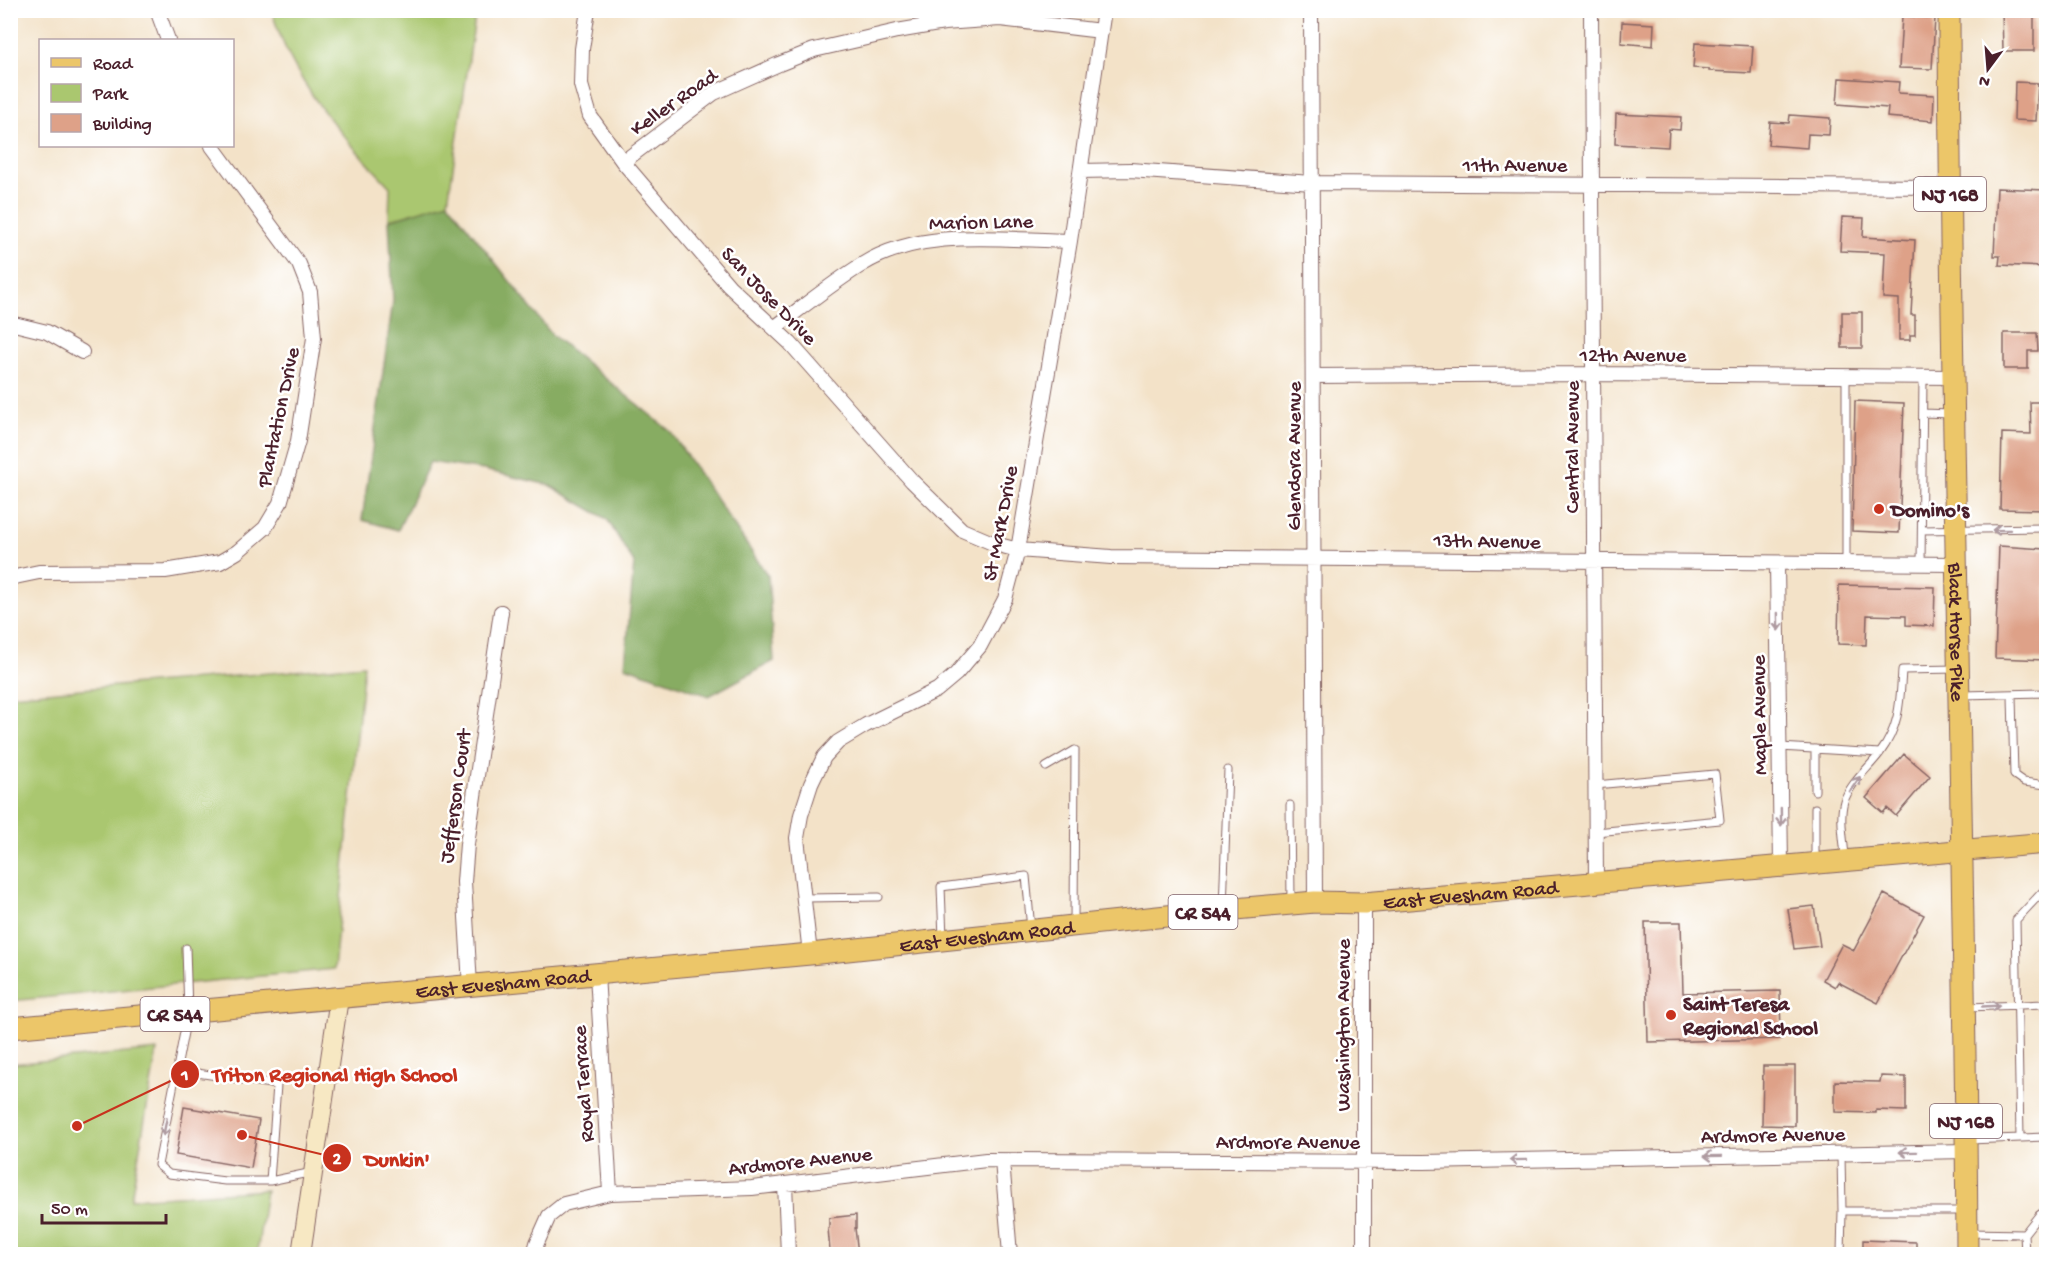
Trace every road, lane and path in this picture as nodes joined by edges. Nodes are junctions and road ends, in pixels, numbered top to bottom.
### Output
1 (158, 10) edge
2 (588, 10) edge
3 (1104, 10) edge
4 (1311, 10) edge
5 (1591, 10) edge
6 (1949, 10) edge
7 (1101, 31) junction
8 (168, 39) edge
9 (213, 147) edge
10 (623, 162) junction
11 (1080, 171) junction
12 (1312, 183) junction
13 (1590, 185) junction
14 (1950, 187) junction
15 (1070, 241) junction
16 (10, 322) edge
17 (774, 328) junction
18 (82, 352) dead end
19 (1591, 374) junction
20 (1313, 376) junction
21 (1846, 376) junction
22 (1923, 377) junction
23 (1953, 377) junction
24 (1923, 413) junction
25 (1953, 414) junction
26 (2046, 528) edge
27 (1922, 530) junction
28 (1955, 531) junction
29 (1018, 550) junction
30 (1315, 560) junction
31 (1593, 562) junction
32 (1846, 562) junction
33 (1777, 563) junction
34 (1921, 564) junction
35 (1956, 564) junction
36 (10, 578) edge
37 (501, 612) dead end
38 (1959, 669) junction
39 (2046, 693) edge
40 (1960, 695) junction
41 (2012, 696) junction
42 (1780, 747) junction
43 (1815, 749) junction
44 (1880, 753) junction
45 (1046, 767) dead end
46 (1228, 770) dead end
47 (1595, 784) junction
48 (2046, 785) edge
49 (1815, 790) dead end
50 (1290, 805) dead end
51 (1815, 808) dead end
52 (1596, 832) junction
53 (2046, 843) edge
54 (1964, 850) junction
55 (1845, 860) junction
56 (1815, 863) junction
57 (1781, 866) junction
58 (1596, 884) junction
59 (2046, 890) edge
60 (879, 897) dead end
61 (805, 898) junction
62 (1315, 902) junction
63 (1364, 903) junction
64 (1291, 904) junction
65 (1223, 910) junction
66 (1074, 927) junction
67 (1031, 932) junction
68 (944, 940) junction
69 (186, 948) dead end
70 (810, 954) junction
71 (597, 974) junction
72 (470, 986) junction
73 (339, 998) junction
74 (2017, 1004) junction
75 (2046, 1004) edge
76 (1965, 1007) junction
77 (188, 1012) junction
78 (10, 1028) edge
79 (177, 1070) junction
80 (2046, 1137) edge
81 (2020, 1138) junction
82 (1966, 1146) junction
83 (1841, 1154) junction
84 (1002, 1161) junction
85 (1363, 1163) junction
86 (313, 1172) junction
87 (270, 1181) junction
88 (785, 1184) junction
89 (610, 1192) junction
90 (1966, 1210) junction
91 (2046, 1210) edge
92 (1842, 1211) junction
93 (2024, 1234) junction
94 (1967, 1244) edge
95 (301, 1254) edge
96 (534, 1254) edge
97 (788, 1254) edge
98 (1010, 1254) edge
99 (1364, 1254) edge
100 (1841, 1254) edge
101 (2025, 1254) edge

1 - 8 street
2 - 10 street, San Jose Drive
3 - 7 street, St Mark Drive
4 - 12 street, Glendora Avenue
5 - 13 street, Central Avenue
6 - 14 main road, Black Horse Pike / NJ 168
7 - 10 street, Keller Road
7 - 11 street, St Mark Drive
9 - 36 street, Plantation Drive
10 - 17 street, San Jose Drive
11 - 12 street, 11th Avenue
11 - 15 street, St Mark Drive
12 - 13 street, 11th Avenue
12 - 20 street, Glendora Avenue
13 - 14 street, 11th Avenue
13 - 19 street, Central Avenue
14 - 23 main road, Black Horse Pike / NJ 168
15 - 17 street, Marion Lane
15 - 29 street, St Mark Drive
16 - 18 street
17 - 29 street, San Jose Drive
19 - 20 street, 12th Avenue
19 - 21 street, 12th Avenue
19 - 31 street, Central Avenue
20 - 30 street, Glendora Avenue
21 - 22 street, 12th Avenue
21 - 32 lane
22 - 23 street, 12th Avenue
22 - 24 lane
23 - 25 main road, Black Horse Pike / NJ 168
24 - 25 lane
24 - 27 lane
25 - 28 main road, Black Horse Pike / NJ 168
26 -> 28 lane
27 - 28 lane
27 - 34 lane
28 - 35 main road, Black Horse Pike / NJ 168
29 - 30 street, 13th Avenue
29 - 61 street, St Mark Drive
30 - 31 street, 13th Avenue
30 - 62 street, Glendora Avenue
31 - 33 street, 13th Avenue
31 - 47 street, Central Avenue
32 - 33 street, 13th Avenue
32 - 34 street, 13th Avenue
33 -> 42 street, Maple Avenue
34 - 35 street, 13th Avenue
35 - 38 main road, Black Horse Pike / NJ 168
37 - 72 street, Jefferson Court
38 - 40 main road, Black Horse Pike / NJ 168
38 - 44 lane
39 - 41 lane
40 - 41 lane
40 - 54 main road, Black Horse Pike / NJ 168
41 - 48 lane
42 - 43 lane
42 -> 57 street, Maple Avenue
43 - 44 lane
43 - 49 lane
55 -> 44 lane
45 - 66 lane
46 - 65 lane
47 - 52 street, Central Avenue
47 - 52 lane
50 - 64 lane
51 - 56 lane
52 - 58 street, Central Avenue
53 - 54 main road, CR 544
54 - 55 main road, East Evesham Road / CR 544
54 - 76 main road, Black Horse Pike / NJ 168
55 - 56 main road, East Evesham Road / CR 544
56 - 57 main road, East Evesham Road / CR 544
57 - 58 main road, East Evesham Road / CR 544
58 - 63 main road, East Evesham Road / CR 544
59 - 74 lane
60 - 61 lane
61 - 70 street, St Mark Drive
62 - 63 main road, East Evesham Road / CR 544
62 - 64 main road, East Evesham Road / CR 544
63 - 85 street, Washington Avenue
64 - 65 main road, East Evesham Road / CR 544
65 - 66 main road, East Evesham Road / CR 544
66 - 67 main road, East Evesham Road / CR 544
67 - 68 main road, East Evesham Road / CR 544
67 - 68 lane
68 - 70 main road, East Evesham Road / CR 544
69 - 77 lane
70 - 71 main road, East Evesham Road / CR 544
71 - 72 main road, East Evesham Road / CR 544
71 - 89 street, Royal Terrace
72 - 73 main road, East Evesham Road / CR 544
73 - 77 main road, East Evesham Road / CR 544
73 - 86 street
74 - 75 lane
76 -> 74 lane
74 - 81 lane
76 - 82 main road, Black Horse Pike / NJ 168
77 - 78 main road, East Evesham Road / CR 544
77 - 79 lane
79 - 87 lane
79 -> 87 lane
80 - 81 lane
81 - 82 lane
82 -> 83 street, Ardmore Avenue
82 - 90 main road, Black Horse Pike / NJ 168
83 -> 85 street, Ardmore Avenue
83 - 92 lane
84 - 85 street, Ardmore Avenue
84 - 88 street, Ardmore Avenue
84 - 98 street
85 - 99 street, Washington Avenue
86 - 87 lane
86 - 95 street
88 - 89 street, Ardmore Avenue
88 - 97 street
89 - 96 street, Ardmore Avenue
90 - 92 lane
90 - 94 main road, Black Horse Pike / NJ 168
91 - 93 lane
92 - 100 lane
93 - 94 lane
93 - 101 lane

